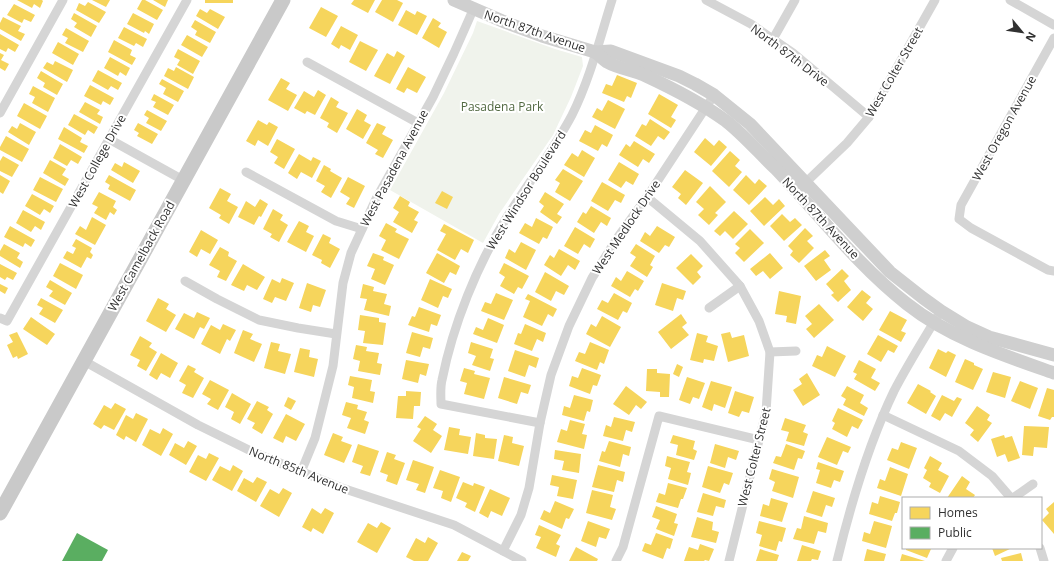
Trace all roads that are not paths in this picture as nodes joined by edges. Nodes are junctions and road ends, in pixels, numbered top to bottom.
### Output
1 (63, 0) edge
2 (187, 0) edge
3 (283, 0) edge
4 (454, 0) edge
5 (612, 0) edge
6 (706, 0) edge
7 (795, 0) edge
8 (935, 0) edge
9 (1010, 0) edge
10 (473, 10) junction
11 (1054, 25) edge
12 (1054, 38) edge
13 (773, 39) junction
14 (595, 52) junction
15 (307, 62) dead end
16 (714, 95) junction
17 (706, 108) junction
18 (0, 113) edge
19 (869, 117) junction
20 (418, 123) junction
21 (109, 139) junction
22 (246, 172) dead end
23 (183, 180) junction
24 (806, 182) junction
25 (796, 192) junction
26 (647, 197) junction
27 (362, 229) junction
28 (1054, 271) edge
29 (185, 281) dead end
30 (740, 286) junction
31 (709, 308) dead end
32 (937, 316) junction
33 (3, 319) edge
34 (336, 334) junction
35 (796, 351) dead end
36 (770, 352) junction
37 (1054, 355) edge
38 (84, 361) junction
39 (1054, 373) edge
40 (883, 416) junction
41 (540, 423) junction
42 (759, 440) junction
43 (300, 472) junction
44 (1033, 484) dead end
45 (1011, 497) edge
46 (1014, 497) edge
47 (1, 511) edge
48 (952, 549) edge
49 (1040, 549) edge
50 (503, 551) junction
51 (522, 561) edge
52 (616, 561) edge
53 (729, 561) edge
54 (837, 561) edge
55 (946, 561) edge
56 (1044, 561) edge

1 - 18 street
2 - 21 street, West College Drive
3 - 23 main road, West Camelback Road
4 - 10 street, North 87th Avenue
5 - 14 street, West Windsor Boulevard
6 - 13 street, North 87th Drive
7 - 13 street
8 - 19 street, West Colter Street
9 - 11 street
10 - 14 street, North 87th Avenue
10 - 20 street, West Pasadena Avenue
12 - 28 street, West Oregon Avenue
13 - 19 street, North 87th Drive
14 - 16 street, North 87th Avenue
14 - 17 street, North 87th Avenue
14 - 41 street, West Windsor Boulevard
15 - 20 street
16 - 17 street, West Medlock Drive
16 - 24 street, North 87th Avenue
17 - 25 street, North 87th Avenue
17 - 26 street, West Medlock Drive
19 - 24 street, West Colter Street
20 - 27 street, West Pasadena Avenue
21 - 23 street
21 - 33 street, West College Drive
22 - 27 street
23 - 38 main road, West Camelback Road
24 - 25 street, West Colter Street
24 - 32 street, North 87th Avenue
25 - 32 street, North 87th Avenue
26 - 30 street
26 - 41 street, West Medlock Drive
27 - 34 street, West Pasadena Avenue
29 - 34 street
30 - 31 street
30 - 36 street
32 - 37 street, North 87th Avenue
32 - 39 street, North 87th Avenue
32 - 40 street
34 - 43 street, West Pasadena Avenue
35 - 36 street
36 - 42 street, West Colter Street
38 - 43 street, North 85th Avenue
38 - 47 main road, West Camelback Road
40 - 45 street
40 - 54 street
41 - 50 street, West Medlock Drive
42 - 52 street
42 - 53 street, West Colter Street
43 - 50 street, North 85th Avenue
44 - 46 street
48 - 55 street
49 - 56 street
50 - 51 street, North 85th Avenue

